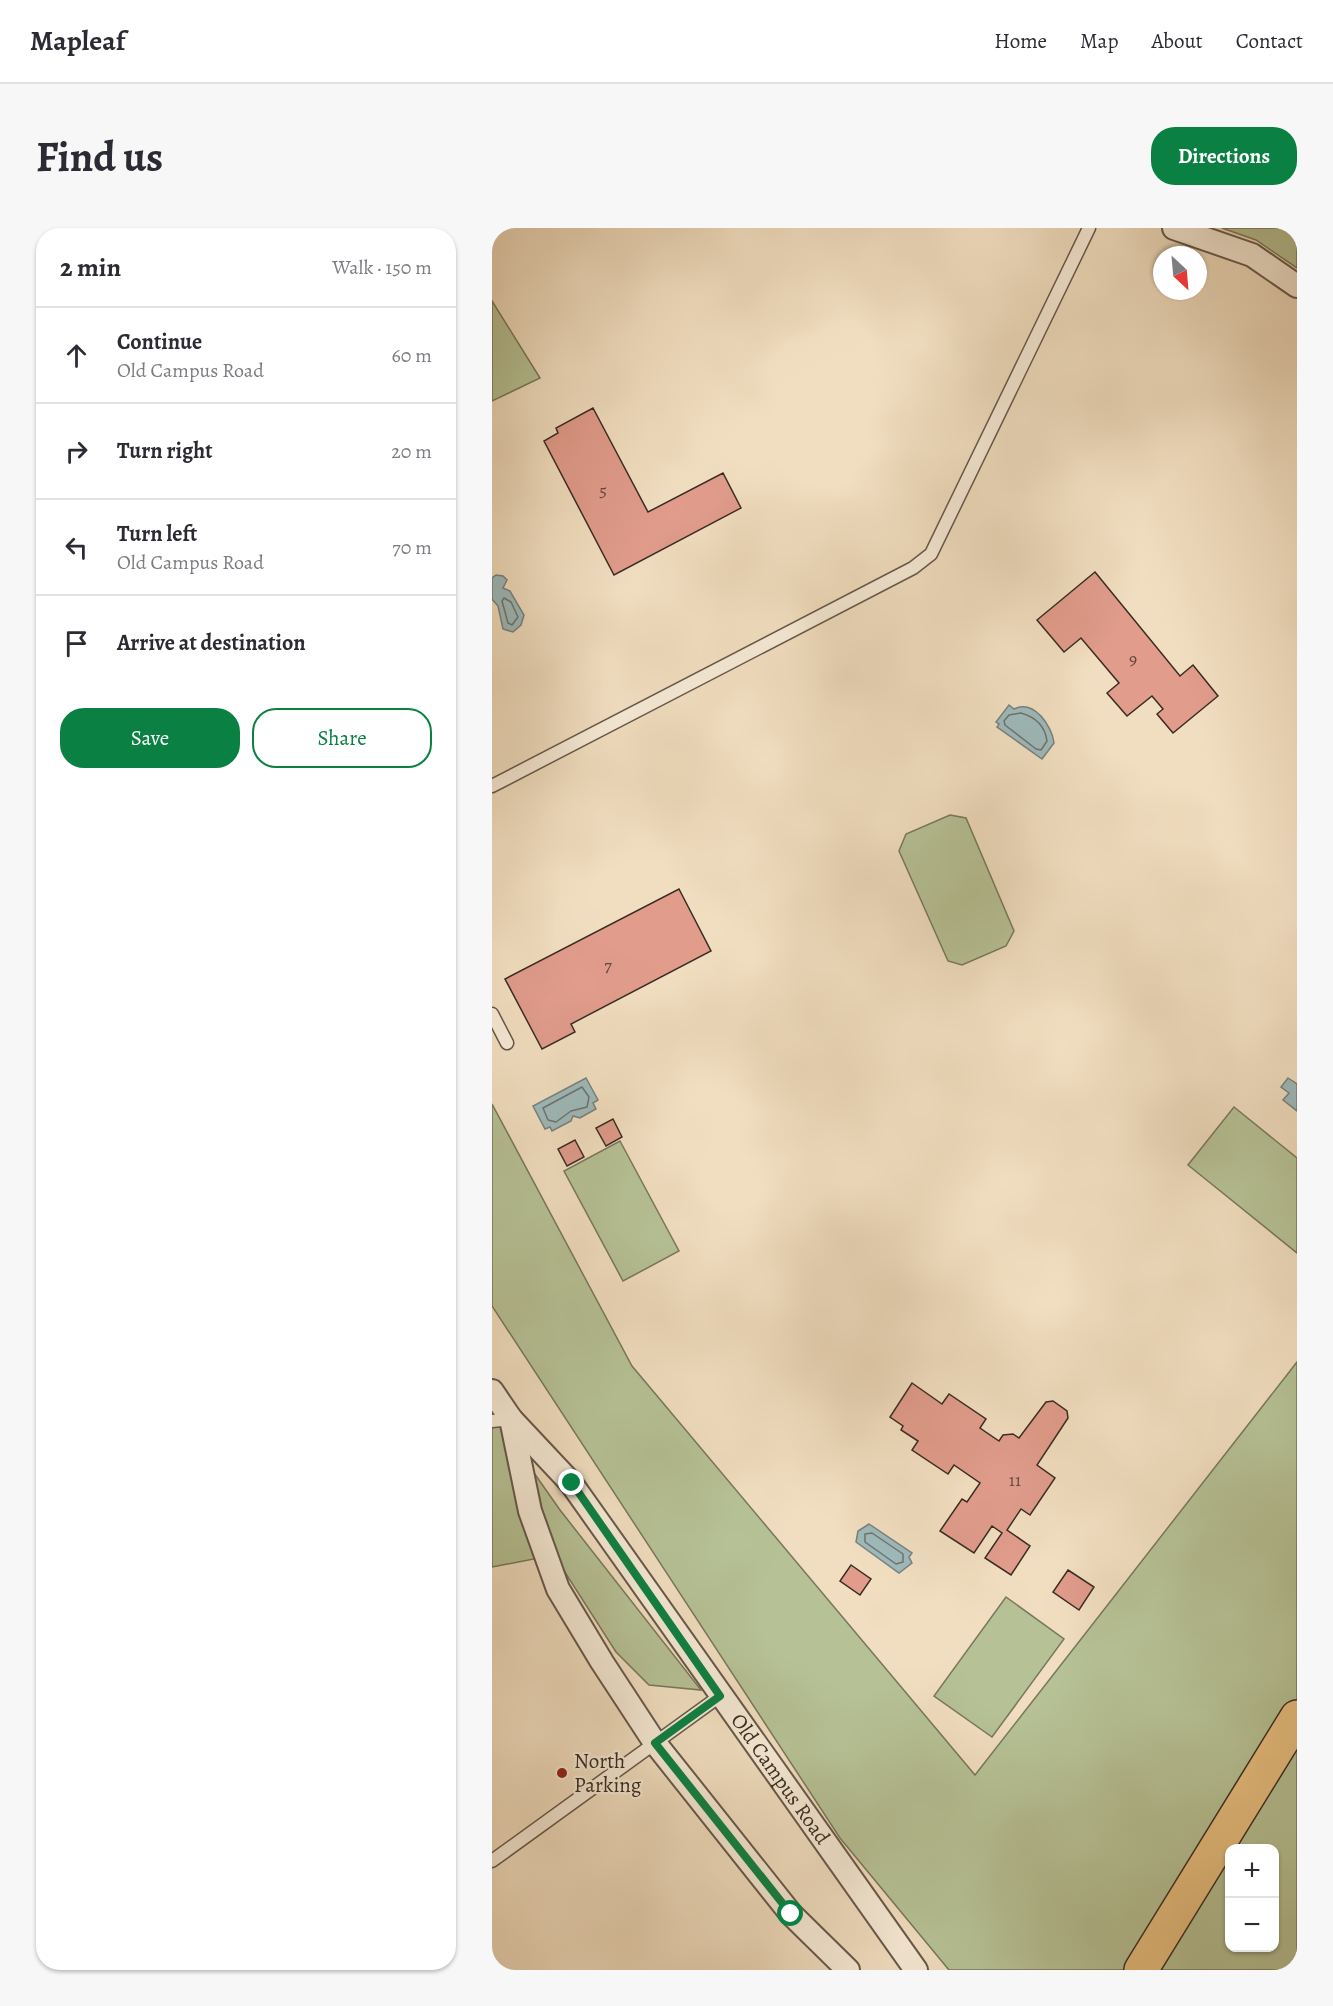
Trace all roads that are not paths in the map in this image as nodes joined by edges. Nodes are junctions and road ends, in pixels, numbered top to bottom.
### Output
1 (1089, 228) edge
2 (1174, 228) edge
3 (1297, 286) edge
4 (492, 786) edge
5 (492, 1014) edge
6 (507, 1042) dead end
7 (492, 1391) edge
8 (501, 1420) edge
9 (720, 1696) junction
10 (1297, 1717) edge
11 (655, 1743) junction
12 (492, 1861) edge
13 (848, 1970) edge
14 (916, 1970) edge
15 (1141, 1970) edge

1 - 4 lane
2 - 3 street
5 - 6 lane
7 - 8 street, Old Campus Road
8 - 9 street, Old Campus Road
8 - 11 street, Old Campus Road
9 - 11 lane
9 - 14 street, Old Campus Road
10 - 15 main road
11 - 12 lane
11 - 13 street, Old Campus Road

